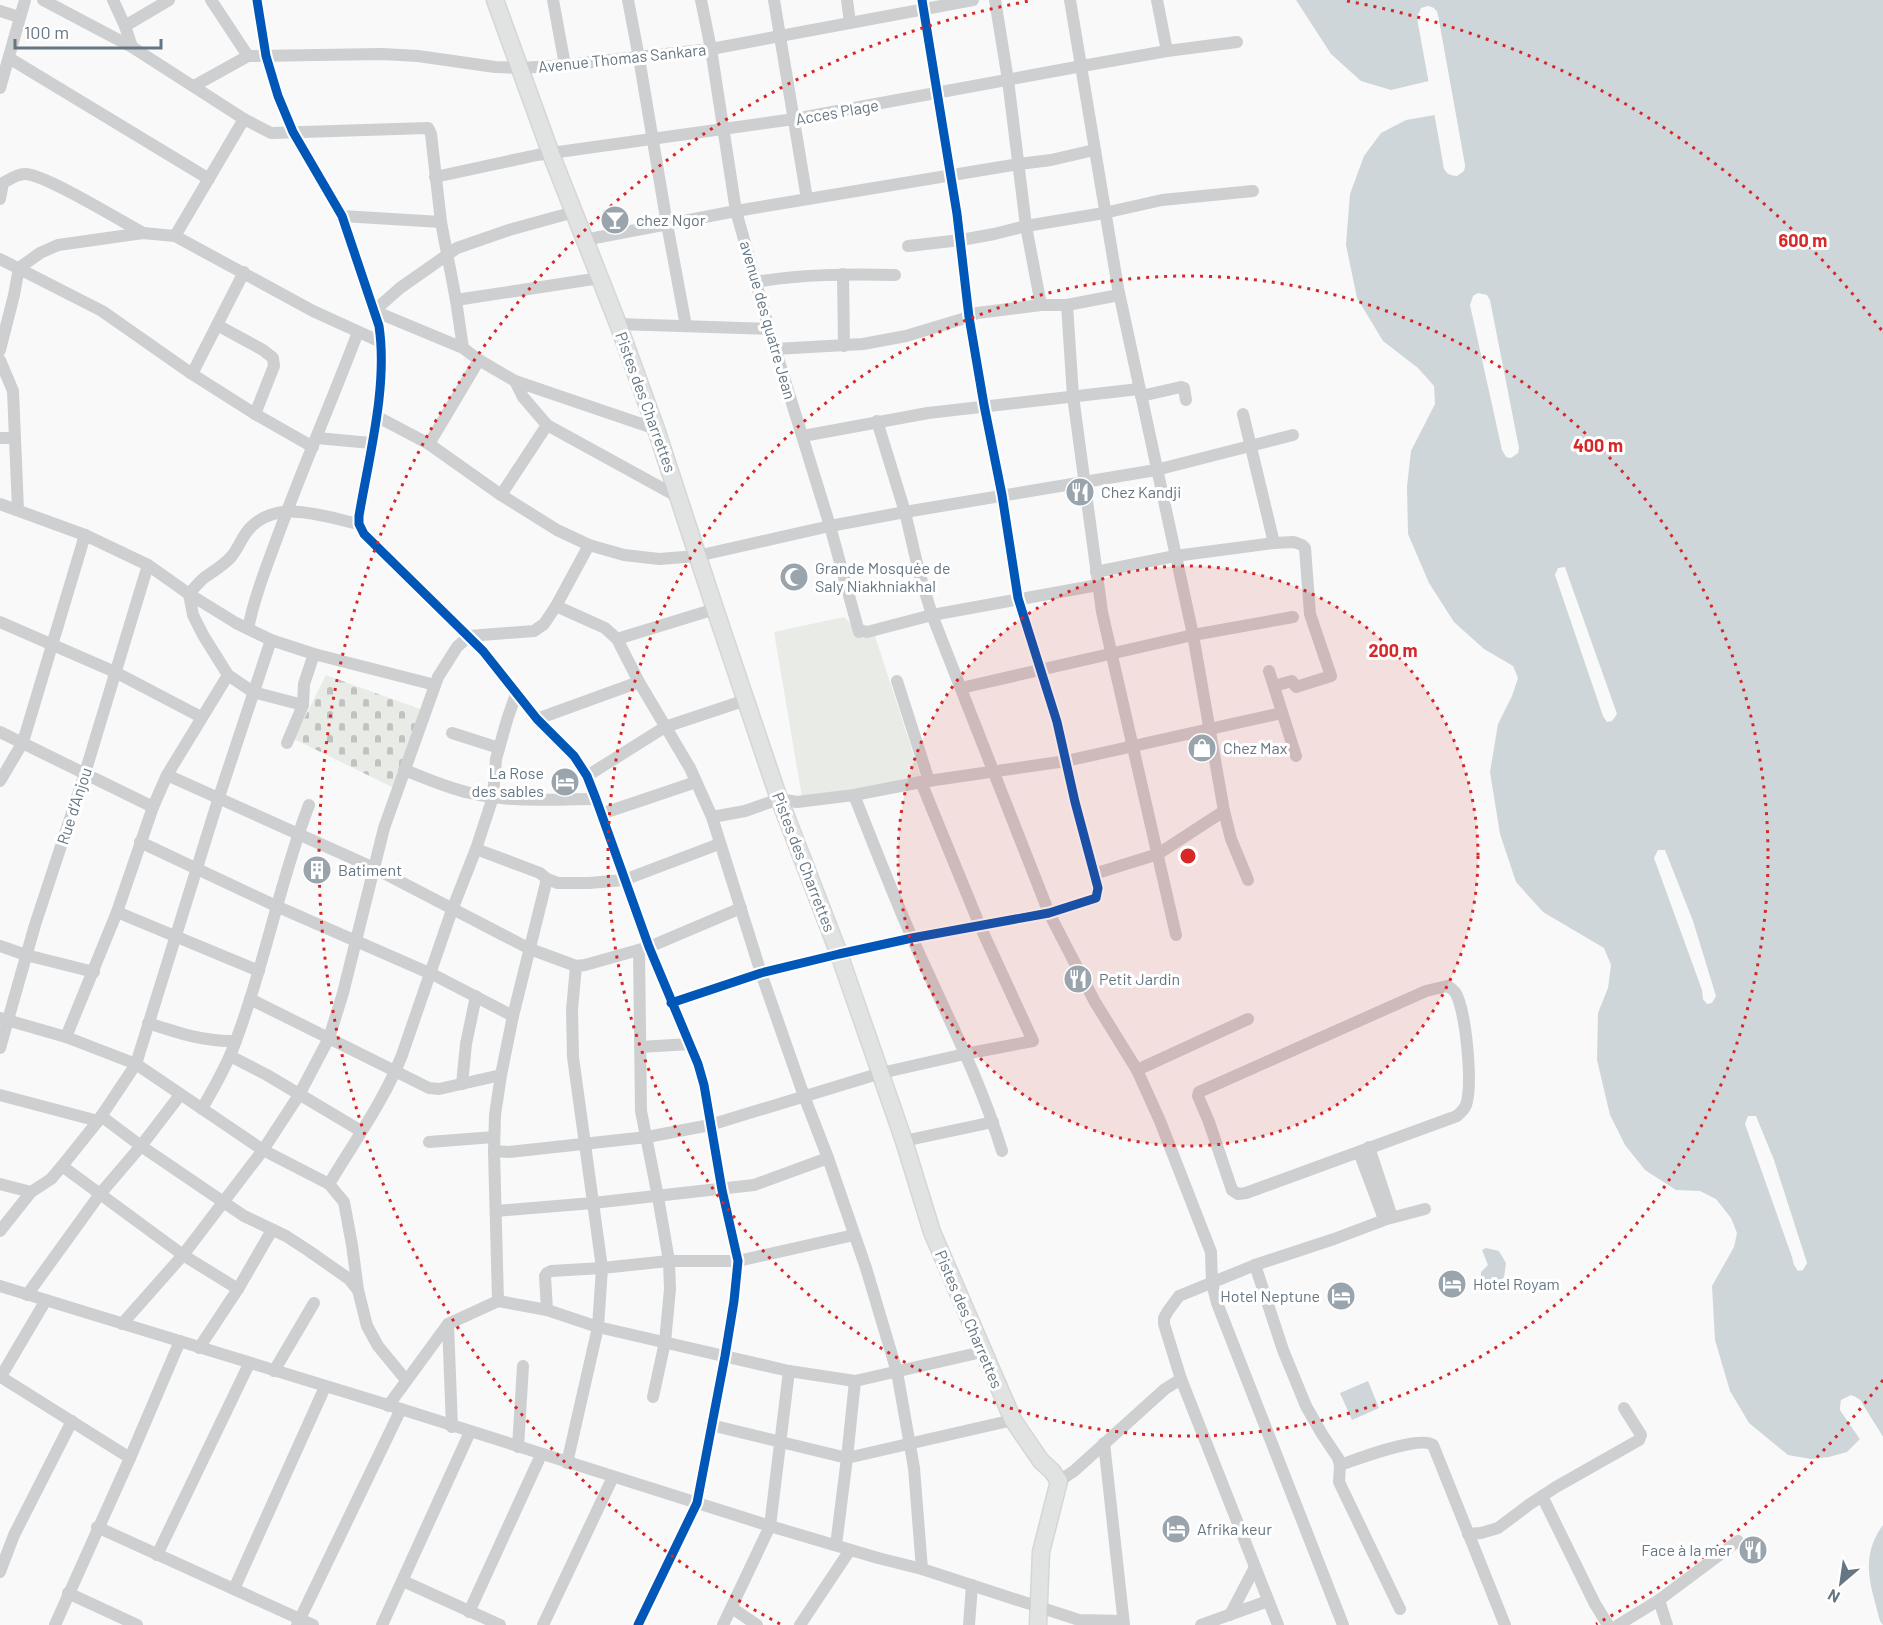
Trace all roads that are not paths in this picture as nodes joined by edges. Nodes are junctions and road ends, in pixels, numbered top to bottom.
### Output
1 (25, 0) edge
2 (43, 0) edge
3 (113, 0) edge
4 (169, 0) edge
5 (211, 0) edge
6 (257, 0) edge
7 (495, 0) edge
8 (553, 0) edge
9 (628, 0) edge
10 (700, 0) edge
11 (774, 0) edge
12 (847, 0) edge
13 (973, 0) edge
14 (995, 0) edge
15 (1070, 0) edge
16 (1157, 0) edge
17 (922, 5) edge
18 (0, 11) edge
19 (19, 17) junction
20 (850, 23) junction
21 (125, 26) junction
22 (780, 35) junction
23 (1238, 42) dead end
24 (132, 47) junction
25 (711, 48) junction
26 (1167, 51) junction
27 (248, 56) junction
28 (266, 56) junction
29 (9, 58) junction
30 (639, 58) junction
31 (565, 65) junction
32 (1082, 66) junction
33 (521, 68) junction
34 (1008, 80) junction
35 (194, 86) junction
36 (0, 88) edge
37 (936, 93) junction
38 (244, 119) junction
39 (794, 119) junction
40 (724, 129) junction
41 (293, 132) junction
42 (653, 138) junction
43 (1094, 150) junction
44 (551, 154) junction
45 (1019, 164) junction
46 (951, 175) junction
47 (435, 177) junction
48 (209, 179) junction
49 (2, 183) edge
50 (1253, 191) dead end
51 (0, 199) edge
52 (807, 199) junction
53 (736, 211) junction
54 (574, 212) junction
55 (1104, 213) junction
56 (342, 216) junction
57 (441, 222) junction
58 (667, 224) junction
59 (1026, 226) junction
60 (143, 233) junction
61 (175, 236) junction
62 (585, 240) junction
63 (961, 240) junction
64 (908, 246) dead end
65 (447, 254) junction
66 (0, 259) edge
67 (19, 268) junction
68 (244, 272) junction
69 (843, 274) junction
70 (895, 275) dead end
71 (600, 278) junction
72 (756, 282) junction
73 (1119, 295) junction
74 (456, 300) junction
75 (1041, 305) junction
76 (1067, 305) junction
77 (374, 311) junction
78 (969, 318) junction
79 (618, 324) junction
80 (217, 325) junction
81 (686, 326) junction
82 (769, 328) junction
83 (358, 332) junction
84 (381, 342) junction
85 (844, 346) junction
86 (463, 348) junction
87 (775, 349) junction
88 (0, 350) edge
89 (0, 360) edge
90 (479, 360) junction
91 (192, 374) junction
92 (515, 381) junction
93 (1140, 392) junction
94 (1073, 396) junction
95 (1186, 400) dead end
96 (984, 405) junction
97 (255, 414) junction
98 (1243, 414) dead end
99 (376, 416) junction
100 (877, 421) junction
101 (546, 425) junction
102 (656, 429) junction
103 (1293, 435) dead end
104 (803, 436) junction
105 (0, 438) edge
106 (15, 438) junction
107 (315, 443) junction
108 (371, 443) junction
109 (429, 444) junction
110 (1250, 444) junction
111 (1156, 470) junction
112 (1084, 483) junction
113 (501, 495) junction
114 (1002, 495) junction
115 (680, 498) junction
116 (0, 504) edge
117 (18, 510) junction
118 (286, 511) junction
119 (904, 512) junction
120 (359, 524) junction
121 (830, 526) junction
122 (85, 535) junction
123 (1275, 543) junction
124 (589, 545) junction
125 (698, 556) junction
126 (1175, 556) junction
127 (148, 565) junction
128 (1096, 572) junction
129 (1098, 585) junction
130 (189, 594) junction
131 (1018, 598) junction
132 (556, 606) junction
133 (715, 609) junction
134 (932, 615) junction
135 (1293, 617) dead end
136 (0, 622) edge
137 (248, 629) junction
138 (1193, 635) junction
139 (468, 636) junction
140 (617, 639) junction
141 (271, 640) junction
142 (52, 644) junction
143 (315, 654) junction
144 (1112, 654) junction
145 (1042, 670) junction
146 (1269, 671) dead end
147 (115, 672) junction
148 (228, 675) junction
149 (897, 681) dead end
150 (639, 682) junction
151 (435, 685) junction
152 (1274, 686) junction
153 (961, 688) junction
154 (253, 692) junction
155 (516, 694) junction
156 (746, 700) junction
157 (303, 705) junction
158 (1282, 713) junction
159 (201, 717) junction
160 (537, 719) junction
161 (665, 727) junction
162 (1209, 729) junction
163 (0, 732) edge
164 (452, 733) dead end
165 (23, 742) junction
166 (287, 743) dead end
167 (1133, 745) junction
168 (499, 748) junction
169 (1296, 756) dead end
170 (1066, 761) junction
171 (404, 770) junction
172 (992, 771) junction
173 (85, 774) junction
174 (167, 775) junction
175 (587, 776) junction
176 (0, 781) edge
177 (696, 782) junction
178 (925, 782) junction
179 (854, 795) junction
180 (219, 797) junction
181 (493, 797) junction
182 (596, 799) junction
183 (779, 799) junction
184 (309, 805) dead end
185 (153, 807) junction
186 (1224, 811) junction
187 (601, 814) junction
188 (712, 818) junction
189 (298, 834) junction
190 (140, 842) junction
191 (719, 844) junction
192 (476, 849) junction
193 (1158, 855) junction
194 (374, 868) junction
195 (198, 869) junction
196 (1095, 874) junction
197 (547, 879) junction
198 (624, 880) junction
199 (1248, 880) dead end
200 (276, 906) junction
201 (741, 908) junction
202 (452, 910) junction
203 (117, 912) junction
204 (1049, 913) junction
205 (980, 926) junction
206 (1176, 935) dead end
207 (175, 937) junction
208 (912, 938) junction
209 (355, 940) junction
210 (0, 946) edge
211 (530, 949) junction
212 (644, 949) junction
213 (839, 954) junction
214 (26, 955) junction
215 (576, 966) junction
216 (259, 971) junction
217 (94, 972) junction
218 (430, 973) junction
219 (761, 973) junction
220 (476, 996) junction
221 (250, 999) junction
222 (671, 1003) junction
223 (513, 1016) junction
224 (4, 1019) edge
225 (1248, 1019) dead end
226 (148, 1023) junction
227 (66, 1037) junction
228 (329, 1038) junction
229 (236, 1041) junction
230 (690, 1044) junction
231 (640, 1047) junction
232 (0, 1048) edge
233 (965, 1054) junction
234 (230, 1056) junction
235 (136, 1064) junction
236 (1137, 1070) junction
237 (396, 1072) junction
238 (881, 1073) junction
239 (501, 1075) junction
240 (462, 1084) junction
241 (0, 1095) edge
242 (180, 1095) junction
243 (299, 1095) junction
244 (804, 1095) junction
245 (202, 1109) junction
246 (100, 1119) junction
247 (993, 1122) junction
248 (710, 1125) junction
249 (361, 1131) junction
250 (494, 1137) junction
251 (647, 1137) junction
252 (904, 1141) junction
253 (429, 1142) dead end
254 (584, 1143) junction
255 (141, 1146) junction
256 (263, 1149) junction
257 (1364, 1150) junction
258 (494, 1151) junction
259 (1002, 1151) dead end
260 (828, 1158) junction
261 (62, 1166) junction
262 (0, 1184) edge
263 (328, 1184) junction
264 (722, 1190) junction
265 (32, 1192) junction
266 (100, 1194) junction
267 (658, 1197) junction
268 (224, 1201) junction
269 (593, 1203) junction
270 (1425, 1209) dead end
271 (496, 1211) junction
272 (1388, 1218) junction
273 (272, 1230) junction
274 (0, 1231) edge
275 (854, 1235) junction
276 (183, 1255) junction
277 (669, 1261) junction
278 (738, 1261) junction
279 (1254, 1265) junction
280 (602, 1268) junction
281 (1212, 1283) junction
282 (0, 1286) edge
283 (238, 1289) junction
284 (358, 1290) junction
285 (27, 1295) junction
286 (46, 1300) junction
287 (498, 1301) junction
288 (314, 1304) dead end
289 (547, 1310) junction
290 (122, 1324) junction
291 (448, 1324) junction
292 (598, 1327) junction
293 (180, 1341) junction
294 (665, 1342) junction
295 (199, 1348) junction
296 (982, 1352) junction
297 (725, 1356) junction
298 (249, 1364) junction
299 (523, 1366) dead end
300 (274, 1371) junction
301 (789, 1371) junction
302 (897, 1372) junction
303 (0, 1378) edge
304 (1181, 1379) junction
305 (406, 1380) junction
306 (855, 1381) junction
307 (325, 1387) junction
308 (653, 1397) dead end
309 (388, 1406) junction
310 (1624, 1408) dead end
311 (402, 1409) junction
312 (1013, 1420) junction
313 (72, 1421) junction
314 (711, 1425) junction
315 (452, 1427) junction
316 (470, 1432) junction
317 (780, 1442) junction
318 (910, 1443) junction
319 (1104, 1443) junction
320 (518, 1447) junction
321 (541, 1455) junction
322 (130, 1458) junction
323 (848, 1458) junction
324 (567, 1462) junction
325 (1340, 1465) junction
326 (613, 1477) junction
327 (1059, 1481) junction
328 (1542, 1496) junction
329 (697, 1503) junction
330 (770, 1526) junction
331 (98, 1527) junction
332 (1468, 1534) junction
333 (1738, 1541) dead end
334 (836, 1545) junction
335 (850, 1550) junction
336 (157, 1555) junction
337 (1255, 1567) junction
338 (922, 1569) junction
339 (0, 1572) edge
340 (403, 1581) junction
341 (972, 1585) junction
342 (234, 1589) junction
343 (68, 1593) junction
344 (1659, 1600) junction
345 (1268, 1601) junction
346 (1038, 1607) junction
347 (732, 1608) junction
348 (1400, 1609) dead end
349 (469, 1612) junction
350 (1230, 1615) junction
351 (299, 1622) edge
352 (1124, 1623) edge
353 (55, 1625) edge
354 (137, 1625) edge
355 (313, 1625) edge
356 (382, 1625) edge
357 (500, 1625) edge
358 (543, 1625) edge
359 (638, 1625) edge
360 (723, 1625) edge
361 (757, 1625) edge
362 (801, 1625) edge
363 (969, 1625) edge
364 (1038, 1625) edge
365 (1201, 1625) edge
366 (1278, 1625) edge
367 (1342, 1625) edge
368 (1505, 1625) edge
369 (1608, 1625) edge
370 (1618, 1625) edge
371 (1667, 1625) edge

1 - 19 street
2 - 24 street
3 - 21 street
4 - 21 street
5 - 27 street
6 - 28 street
7 - 33 main road, Pistes des Charrettes
8 - 31 street
9 - 30 street
10 - 25 street, avenue des quatre Jean
11 - 22 street
12 - 20 street
13 - 17 street, Avenue Thomas Sankara
14 - 34 street
15 - 32 street
16 - 26 street
17 - 20 street, Avenue Thomas Sankara
17 - 37 street
18 - 19 street
19 - 29 street
20 - 22 street, Avenue Thomas Sankara
21 - 24 street
22 - 25 street, Avenue Thomas Sankara
22 - 39 street
23 - 26 street, Acces Plage
24 - 35 street
25 - 30 street, Avenue Thomas Sankara
25 - 40 street, avenue des quatre Jean
26 - 32 street, Acces Plage
27 - 28 street, Avenue Thomas Sankara
27 - 35 street
28 - 33 street, Avenue Thomas Sankara
28 - 41 street
29 - 36 street
29 - 48 street
30 - 31 street, Avenue Thomas Sankara
30 - 42 street
31 - 33 street, Avenue Thomas Sankara
32 - 34 street, Acces Plage
32 - 43 street
33 - 44 main road, Pistes des Charrettes
34 - 37 street, Acces Plage
34 - 45 street
35 - 38 street
37 - 39 street, Acces Plage
37 - 46 street
38 - 41 street
38 - 48 street
39 - 40 street, Acces Plage
39 - 52 street
40 - 42 street, Acces Plage
40 - 53 street, avenue des quatre Jean
41 - 47 street
41 - 56 street
42 - 44 street, Acces Plage
42 - 58 street
43 - 45 street
43 - 55 street
44 - 47 street, Acces Plage
44 - 54 main road, Pistes des Charrettes
45 - 46 street
45 - 59 street
46 - 52 street
46 - 63 street
47 - 57 street
48 - 61 street
49 - 51 street
49 - 60 street
50 - 55 street
52 - 53 street
53 - 58 street
53 - 72 street, avenue des quatre Jean
54 - 62 main road, Pistes des Charrettes
54 - 65 street
55 - 59 street
55 - 73 street
56 - 57 street
56 - 77 street
57 - 65 street
58 - 62 street
58 - 81 street
59 - 63 street
59 - 75 street
60 - 61 street
60 - 67 street
61 - 68 street
62 - 71 main road, Pistes des Charrettes
63 - 64 street
63 - 78 street
65 - 74 street
65 - 77 street
66 - 67 street
67 - 88 street
67 - 91 street
68 - 80 street
68 - 83 street
69 - 70 street
69 - 72 street
69 - 85 street
71 - 74 street
71 - 79 main road, Pistes des Charrettes
72 - 82 street, avenue des quatre Jean
73 - 76 street
73 - 93 street
74 - 86 street
75 - 76 street
75 - 78 street
76 - 94 street
77 - 84 street
77 - 86 street
78 - 85 street
78 - 96 street
79 - 81 street
79 - 102 main road, Pistes des Charrettes
80 - 91 street
80 - 97 street
81 - 82 street
82 - 87 street, avenue des quatre Jean
83 - 84 street
83 - 107 street
84 - 99 street
85 - 87 street
86 - 90 street
87 - 104 street, avenue des quatre Jean
89 - 106 street
90 - 92 street
90 - 109 street
91 - 97 street
92 - 101 street
92 - 102 street
93 - 94 street
93 - 95 street
93 - 111 street
94 - 96 street
94 - 112 street
96 - 100 street
96 - 114 street
97 - 107 street
98 - 110 street
99 - 108 street
99 - 109 street
100 - 104 street
100 - 119 street
101 - 113 street
101 - 115 street
102 - 115 main road, Pistes des Charrettes
103 - 110 street
104 - 121 street, avenue des quatre Jean
105 - 106 street
106 - 117 street
107 - 108 street
107 - 118 street
108 - 120 street
109 - 113 street
110 - 111 street
110 - 123 street
111 - 112 street
111 - 126 street
112 - 114 street
112 - 128 street
113 - 124 street
114 - 119 street
114 - 131 street
115 - 125 main road, Pistes des Charrettes
116 - 117 street
117 - 122 street
118 - 120 street
118 - 130 street
118 - 137 street
119 - 121 street
119 - 134 street
120 - 139 street
121 - 125 street
121 - 134 street, avenue des quatre Jean
122 - 127 street
122 - 142 street
123 - 126 street
123 - 152 street
124 - 125 street
124 - 132 street
125 - 133 main road, Pistes des Charrettes
126 - 128 street
126 - 138 street
127 - 130 street
127 - 147 street, Rue d’Anjou
128 - 129 street
129 - 131 street
129 - 144 street
130 - 137 street
130 - 148 street
131 - 134 street
131 - 145 street
132 - 139 street
132 - 140 street
133 - 140 street
133 - 156 main road, Pistes des Charrettes
134 - 153 street
135 - 138 street
136 - 142 street
137 - 141 street
138 - 144 street
138 - 162 street
139 - 151 street
139 - 155 street
140 - 150 street
141 - 143 street
141 - 154 street
142 - 147 street
142 - 165 street
143 - 151 street
143 - 157 street
144 - 145 street
144 - 167 street
145 - 153 street
145 - 170 street
146 - 152 street
147 - 159 street
147 - 173 street, Rue d’Anjou
148 - 154 street
148 - 159 street
149 - 178 street
150 - 160 street
150 - 161 street
151 - 171 street
152 - 158 street
153 - 172 street
154 - 157 street
154 - 180 street
155 - 160 street
155 - 168 street
156 - 161 street
156 - 183 main road, Pistes des Charrettes
157 - 166 street
158 - 162 street
158 - 169 street
159 - 174 street
160 - 175 street
161 - 175 street
161 - 177 street
162 - 167 street
162 - 186 street
163 - 165 street
164 - 168 street
165 - 173 street
165 - 176 street
167 - 170 street
167 - 193 street
168 - 181 street
170 - 172 street
170 - 196 street
171 - 181 street
171 - 194 street
172 - 178 street
172 - 204 street
173 - 185 street
173 - 214 street, Rue d’Anjou
174 - 180 street
174 - 185 street
175 - 182 street
177 - 187 street
177 - 188 street
178 - 179 street
178 - 205 street
179 - 183 street
179 - 208 street
180 - 189 street
180 - 195 street
181 - 182 street
181 - 192 street
182 - 187 street
183 - 188 street
183 - 213 main road, Pistes des Charrettes
184 - 189 street
185 - 190 street
186 - 193 street
186 - 199 street
187 - 198 street
188 - 191 street
189 - 194 street
189 - 200 street
190 - 195 street
190 - 203 street
191 - 198 street
191 - 201 street
192 - 197 street
192 - 202 street
193 - 196 street
193 - 206 street
194 - 202 street
194 - 209 street
195 - 200 street
195 - 207 street
196 - 204 street
197 - 198 street
197 - 211 street
198 - 212 street
200 - 209 street
200 - 216 street
201 - 212 street
201 - 219 street
202 - 211 street
202 - 218 street
203 - 207 street
203 - 217 street
204 - 205 street
204 - 236 street
205 - 208 street
205 - 233 street
207 - 216 street
207 - 226 street
208 - 213 street
208 - 233 street
209 - 218 street
209 - 228 street
210 - 214 street
211 - 215 street
211 - 223 street
212 - 215 street
212 - 222 street
212 - 231 street
213 - 219 street
213 - 238 main road, Pistes des Charrettes
214 - 217 street
214 - 224 street, Rue d’Anjou
215 - 254 street
216 - 221 street
217 - 227 street
218 - 220 street
218 - 237 street
219 - 222 street
219 - 244 street
220 - 223 street
220 - 240 street
221 - 228 street
221 - 229 street
222 - 230 street
223 - 239 street
224 - 227 street
224 - 232 street, Rue d’Anjou
225 - 236 street
226 - 229 street
226 - 235 street
227 - 235 street
228 - 237 street
228 - 243 street
229 - 234 street
230 - 231 street
230 - 248 street
231 - 251 street
233 - 238 street
233 - 247 street
234 - 243 street
234 - 245 street
235 - 242 street
235 - 246 street
236 - 281 street
237 - 240 street
237 - 249 street
238 - 244 street
238 - 252 main road, Pistes des Charrettes
239 - 240 street
239 - 250 street
241 - 246 street
242 - 245 street
242 - 255 street
243 - 249 street
243 - 256 street
244 - 248 street
244 - 260 street
245 - 256 street
246 - 255 street
246 - 261 street
247 - 252 street
247 - 259 street
248 - 251 street
248 - 264 street
249 - 263 street
250 - 253 street
250 - 258 street
251 - 254 street
251 - 267 street
252 - 296 main road, Pistes des Charrettes
254 - 258 street
254 - 269 street
255 - 266 street
255 - 268 street
256 - 263 street
256 - 268 street
257 - 257 street
257 - 272 street
258 - 271 street
260 - 264 street
260 - 275 street
261 - 265 street
261 - 266 street
262 - 265 street
263 - 284 street
264 - 267 street
264 - 278 street
265 - 274 street
266 - 276 street
266 - 285 street
267 - 269 street
267 - 277 street
268 - 273 street
268 - 276 street
269 - 271 street
269 - 280 street
270 - 272 street
271 - 287 street
272 - 279 street
273 - 283 street
273 - 284 street
275 - 278 street
275 - 302 street
276 - 283 street
276 - 290 street
277 - 278 street
277 - 280 street
277 - 294 street
278 - 297 street
279 - 281 street
279 - 325 street
280 - 289 street
280 - 292 street
281 - 304 street
281 - 367 street
282 - 285 street
283 - 295 street
284 - 305 street
285 - 286 street
286 - 290 street
286 - 303 street
287 - 289 street
287 - 291 street
288 - 300 street
289 - 292 street
290 - 293 street
291 - 305 street
291 - 315 street
292 - 294 street
292 - 324 street
293 - 295 street
293 - 322 street
294 - 297 street
294 - 308 street
295 - 298 street
296 - 302 street
296 - 312 main road, Pistes des Charrettes
297 - 301 street
297 - 314 street
298 - 300 street
298 - 336 street
299 - 320 street
300 - 307 street
301 - 306 street
301 - 317 street
302 - 306 street
302 - 318 street
303 - 313 street
304 - 319 street
304 - 337 street
305 - 309 street
306 - 323 street
307 - 309 street
307 - 342 street
309 - 311 street
310 - 328 street
311 - 315 street
311 - 351 street
312 - 318 street
312 - 327 main road, Pistes des Charrettes
313 - 322 street
313 - 339 street
314 - 317 street
314 - 329 street
315 - 316 street
316 - 320 street
316 - 340 street
317 - 323 street
317 - 330 street
318 - 323 street
318 - 338 street
319 - 327 street
319 - 352 street
320 - 321 street
321 - 324 street
321 - 349 street
322 - 331 street
323 - 334 street
324 - 326 street
325 - 332 street
325 - 348 street
326 - 329 street
326 - 358 street
327 - 346 main road
328 - 332 street
328 - 369 street
329 - 330 street
329 - 359 street
330 - 334 street
330 - 347 street
331 - 336 street
331 - 343 street
332 - 368 street
333 - 344 street
334 - 335 street
335 - 338 street
335 - 362 street
336 - 342 street
337 - 345 street
337 - 350 street
338 - 341 street
340 - 349 street
340 - 356 street
341 - 346 street
341 - 363 street
342 - 351 street
343 - 353 street
343 - 354 street
344 - 370 street
344 - 371 street
345 - 350 street
345 - 366 street
346 - 352 street
346 - 364 main road
347 - 360 street
347 - 361 street
349 - 357 street
350 - 365 street
351 - 355 street

